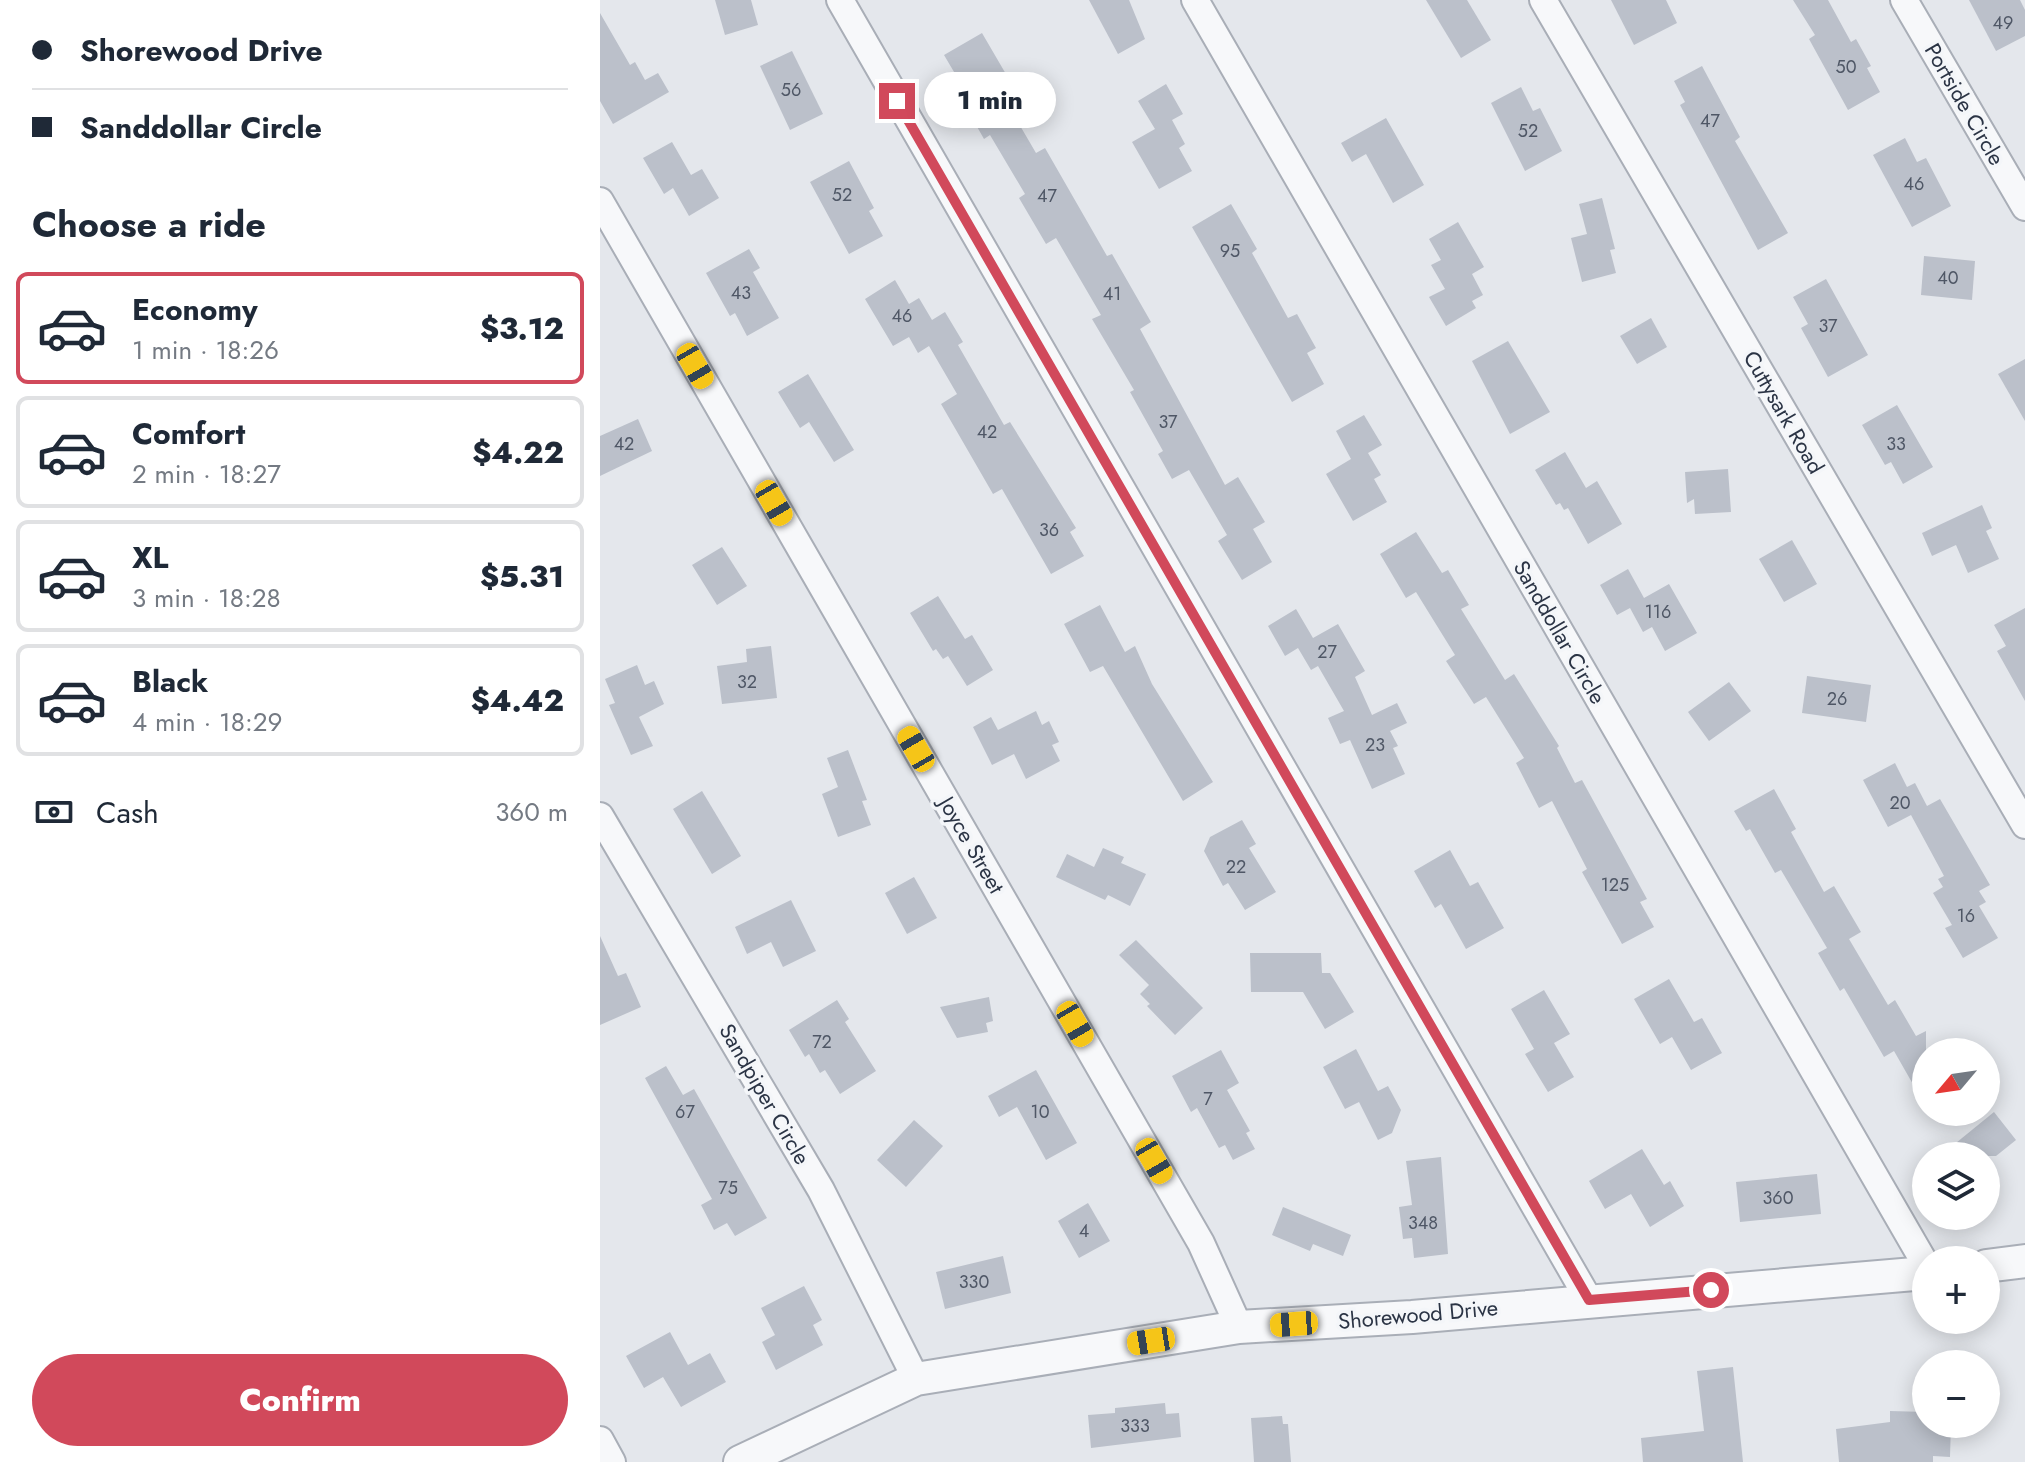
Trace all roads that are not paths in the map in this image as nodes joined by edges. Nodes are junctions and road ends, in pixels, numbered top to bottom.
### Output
1 (840, 0) edge
2 (1195, 0) edge
3 (1543, 0) edge
4 (1904, 0) edge
5 (600, 201) edge
6 (2025, 207) edge
7 (600, 816) edge
8 (2025, 825) edge
9 (1915, 1246) edge
10 (2025, 1261) edge
11 (2000, 1264) edge
12 (1912, 1274) edge
13 (1589, 1300) junction
14 (1239, 1327) junction
15 (916, 1379) junction
16 (600, 1440) edge
17 (612, 1462) edge
18 (740, 1462) edge

1 - 13 street
2 - 9 street, Sanddollar Circle
3 - 8 street, Cuttysark Road
4 - 6 street, Portside Circle
5 - 14 street, Joyce Street
7 - 15 street, Sandpiper Circle
10 - 11 street
12 - 13 street, Shorewood Drive
13 - 14 street, Shorewood Drive
14 - 15 street, Shorewood Drive
15 - 18 street, Shorewood Drive
16 - 17 street

